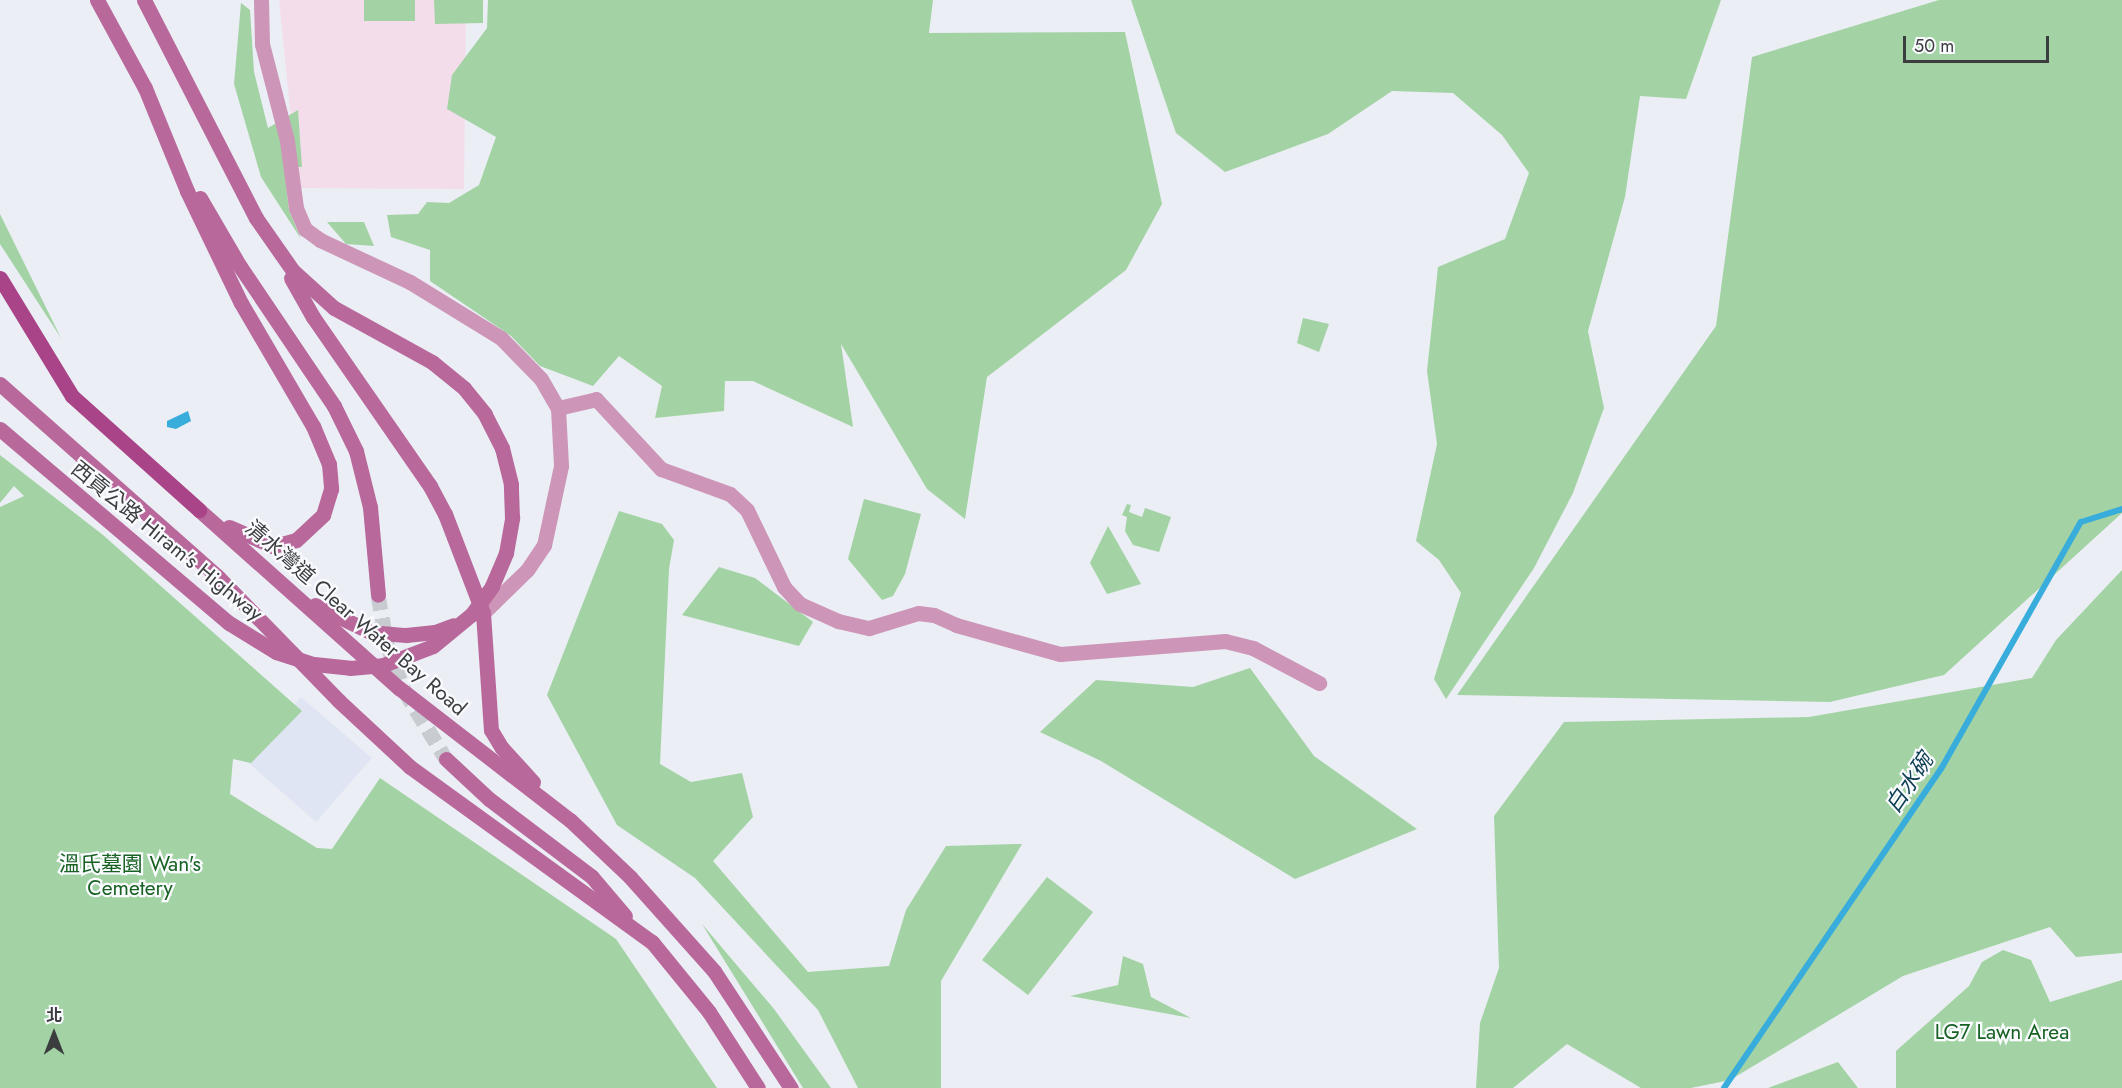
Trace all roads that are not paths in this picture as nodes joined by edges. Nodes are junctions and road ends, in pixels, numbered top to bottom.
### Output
1 (97, 0) edge
2 (144, 0) edge
3 (261, 0) edge
4 (166, 135) junction
5 (256, 218) junction
6 (0, 278) edge
7 (0, 384) edge
8 (558, 408) junction
9 (0, 429) edge
10 (199, 510) junction
11 (296, 595) junction
12 (378, 595) tunnel mouth
13 (483, 613) junction
14 (1318, 683) dead end
15 (446, 759) tunnel mouth
16 (570, 820) junction
17 (639, 931) junction
18 (758, 1088) edge
19 (790, 1088) edge

1 - 4 main road
2 - 5 main road, 西貢公路 Hiram's Highway
3 - 8 street
4 - 10 main road
4 - 12 main road
5 - 9 main road, 西貢公路 Hiram's Highway
5 - 13 main road
6 - 10 main road, 清水灣道 Clear Water Bay Road
7 - 17 main road
8 - 13 street
8 - 14 street
10 - 11 main road, 清水灣道 Clear Water Bay Road
11 - 13 main road
11 - 16 main road, 清水灣道 Clear Water Bay Road
13 - 16 main road
15 - 17 main road
16 - 19 main road, 清水灣道 Clear Water Bay Road
17 - 18 main road

